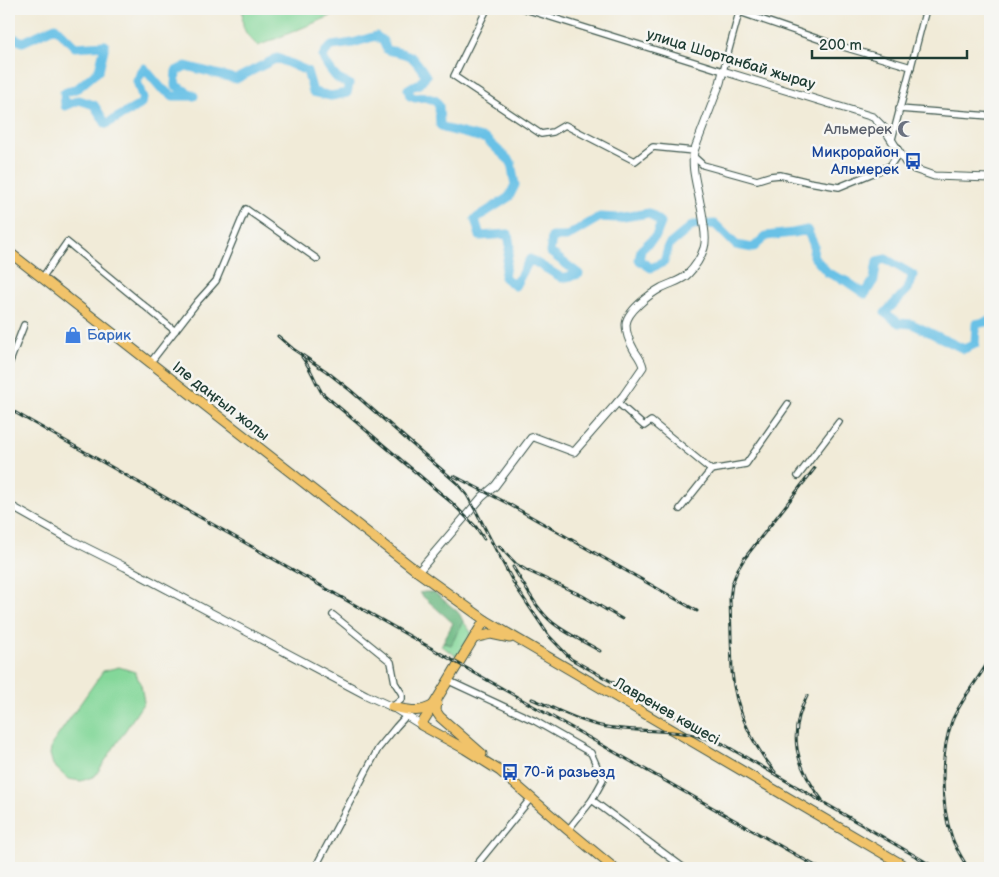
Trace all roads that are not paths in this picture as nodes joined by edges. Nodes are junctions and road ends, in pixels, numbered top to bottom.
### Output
1 (487, 9) edge
2 (525, 9) edge
3 (731, 9) edge
4 (926, 9) edge
5 (740, 10) edge
6 (910, 66) junction
7 (723, 71) junction
8 (899, 109) junction
9 (990, 116) edge
10 (892, 139) junction
11 (897, 147) junction
12 (694, 153) junction
13 (990, 178) edge
14 (9, 252) edge
15 (316, 259) dead end
16 (42, 278) junction
17 (24, 325) dead end
18 (175, 331) junction
19 (150, 363) junction
20 (9, 364) edge
21 (617, 402) junction
22 (788, 404) dead end
23 (839, 422) dead end
24 (711, 470) junction
25 (798, 476) dead end
26 (9, 506) edge
27 (680, 509) dead end
28 (418, 572) junction
29 (333, 616) dead end
30 (485, 620) junction
31 (474, 638) junction
32 (520, 640) junction
33 (449, 681) junction
34 (436, 702) junction
35 (392, 707) junction
36 (406, 716) junction
37 (421, 724) junction
38 (500, 771) junction
39 (531, 798) junction
40 (592, 800) junction
41 (568, 830) junction
42 (315, 868) edge
43 (474, 868) edge
44 (614, 868) edge
45 (684, 868) edge
46 (908, 868) edge

1 - 12 street
2 - 7 street, улица Шортанбай жырау
3 - 5 street
4 - 6 street
5 - 6 street
5 - 7 street
6 - 8 street
7 - 10 street, улица Шортанбай жырау
7 - 12 street
8 - 9 street
8 - 10 street
10 - 11 street, улица Шортанбай жырау
11 - 12 street
11 - 13 street, улица Шортанбай жырау
12 - 21 street
14 - 16 main road, Іле даңғыл жолы
15 - 18 street
16 - 18 street
16 - 19 main road, Іле даңғыл жолы
17 - 20 street
18 - 19 street
19 - 28 main road, Іле даңғыл жолы
21 - 24 street
21 - 28 street
22 - 24 street
23 - 25 street
24 - 27 street
26 - 35 street
28 - 30 main road, Лавренев көшесі
29 - 35 street
30 - 31 main road
30 - 32 main road, Лавренев көшесі
31 - 32 main road
31 - 33 main road
32 - 46 main road, Лавренев көшесі
33 - 34 main road
33 - 40 street
34 - 35 main road
34 - 37 main road
34 - 38 main road
35 - 36 street
36 - 37 street
36 - 42 street
37 - 38 main road
38 - 39 main road
39 - 41 main road
39 - 43 street
40 - 41 street
40 - 45 street
41 - 44 main road

